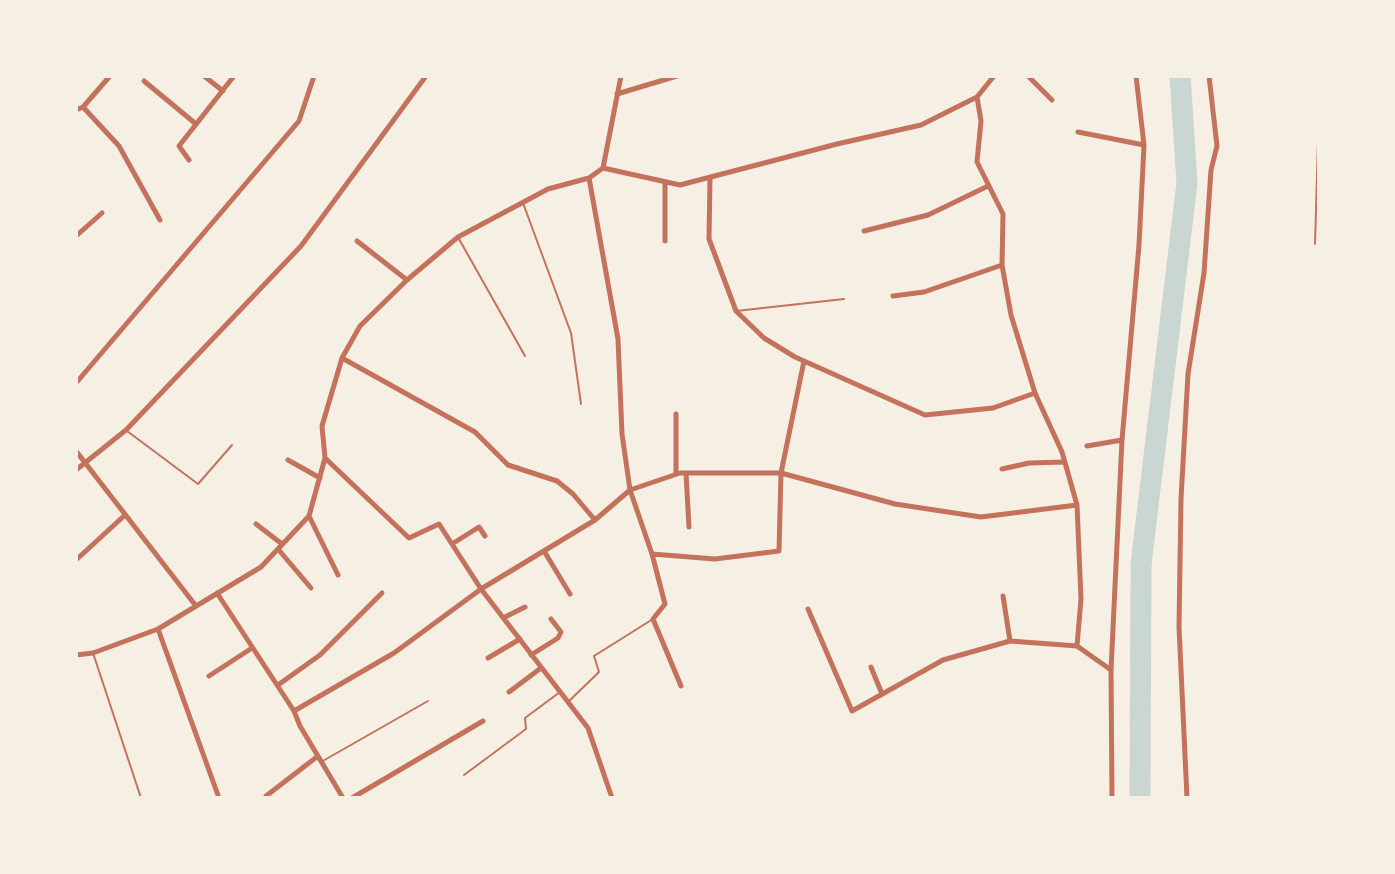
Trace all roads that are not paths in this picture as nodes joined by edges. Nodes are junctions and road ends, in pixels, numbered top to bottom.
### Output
1 (110, 76) edge
2 (204, 76) edge
3 (234, 76) edge
4 (314, 76) edge
5 (426, 76) edge
6 (621, 76) edge
7 (677, 76) edge
8 (994, 76) edge
9 (1028, 76) edge
10 (1136, 76) edge
11 (1209, 76) edge
12 (144, 81) dead end
13 (223, 91) junction
14 (617, 94) junction
15 (977, 97) junction
16 (1052, 100) dead end
17 (80, 109) edge
18 (196, 124) junction
19 (1077, 132) dead end
20 (1318, 141) edge
21 (1144, 145) junction
22 (189, 160) dead end
23 (603, 168) junction
24 (589, 178) junction
25 (710, 179) junction
26 (665, 182) junction
27 (988, 186) junction
28 (523, 203) junction
29 (102, 213) dead end
30 (160, 220) dead end
31 (864, 231) dead end
32 (76, 236) edge
33 (458, 237) junction
34 (357, 241) dead end
35 (666, 241) dead end
36 (1315, 244) dead end
37 (1002, 265) junction
38 (407, 280) junction
39 (893, 296) dead end
40 (843, 299) dead end
41 (736, 311) junction
42 (525, 356) dead end
43 (342, 358) junction
44 (804, 361) junction
45 (76, 383) edge
46 (1035, 393) junction
47 (581, 404) dead end
48 (676, 414) dead end
49 (126, 430) junction
50 (1122, 440) junction
51 (232, 445) dead end
52 (1087, 446) dead end
53 (76, 451) edge
54 (326, 458) junction
55 (288, 460) dead end
56 (86, 461) junction
57 (1065, 462) junction
58 (1002, 468) dead end
59 (76, 470) edge
60 (686, 472) junction
61 (781, 473) junction
62 (676, 474) junction
63 (320, 478) junction
64 (630, 490) junction
65 (1077, 506) junction
66 (125, 515) junction
67 (309, 516) junction
68 (595, 520) junction
69 (256, 524) dead end
70 (689, 526) dead end
71 (485, 536) dead end
72 (282, 544) junction
73 (452, 544) junction
74 (278, 549) junction
75 (544, 551) junction
76 (652, 555) junction
77 (76, 560) edge
78 (338, 575) dead end
79 (311, 588) dead end
80 (481, 590) junction
81 (217, 593) junction
82 (382, 593) dead end
83 (570, 594) dead end
84 (1003, 596) dead end
85 (196, 606) junction
86 (525, 607) dead end
87 (808, 609) dead end
88 (503, 618) junction
89 (551, 619) dead end
90 (652, 619) junction
91 (158, 629) junction
92 (520, 639) junction
93 (1010, 641) junction
94 (1077, 646) junction
95 (252, 648) junction
96 (93, 653) junction
97 (76, 655) edge
98 (531, 655) junction
99 (488, 658) dead end
100 (871, 667) dead end
101 (542, 668) junction
102 (1111, 670) junction
103 (209, 676) dead end
104 (278, 685) junction
105 (681, 686) dead end
106 (509, 692) dead end
107 (560, 692) junction
108 (882, 694) junction
109 (428, 701) dead end
110 (568, 702) junction
111 (294, 711) junction
112 (483, 721) dead end
113 (320, 759) junction
114 (464, 775) dead end
115 (266, 796) edge
116 (141, 798) edge
117 (219, 798) edge
118 (343, 798) edge
119 (352, 798) edge
120 (612, 798) edge
121 (1112, 798) edge
122 (1187, 798) edge

1 - 17 street
2 - 13 street
3 - 13 street
4 - 45 street
5 - 49 street
6 - 14 street
7 - 14 street
8 - 15 street
9 - 16 street
10 - 21 street
11 - 122 street
12 - 18 street
13 - 18 street
14 - 23 street
15 - 25 street
15 - 27 street
17 - 30 street
18 - 22 street
19 - 21 street
20 - 36 lane
21 - 50 street
23 - 24 street
23 - 26 street
24 - 28 street
24 - 64 street
25 - 26 street
25 - 41 street
26 - 35 street
27 - 31 street
27 - 37 street
28 - 33 street
28 - 47 lane
29 - 32 street
33 - 38 street
33 - 42 lane
34 - 38 street
37 - 39 street
37 - 46 street
38 - 43 street
40 - 41 lane
41 - 44 street
43 - 54 street
43 - 68 street
44 - 46 street
44 - 61 street
46 - 57 street
48 - 62 street
49 - 51 lane
49 - 56 street
50 - 52 street
50 - 102 street
53 - 56 street
54 - 63 street
54 - 73 street
55 - 63 street
56 - 59 street
56 - 66 street
57 - 58 street
57 - 65 street
60 - 61 street
60 - 62 street
60 - 70 street
61 - 65 street
61 - 76 street
62 - 64 street
63 - 67 street
64 - 68 street
64 - 76 street
65 - 94 street
66 - 77 street
66 - 85 street
67 - 72 street
67 - 78 street
68 - 75 street
69 - 72 street
71 - 73 street
72 - 74 street
73 - 80 street
74 - 79 street
74 - 81 street
75 - 80 street
75 - 83 street
76 - 90 street
80 - 88 street
80 - 111 street
81 - 85 street
81 - 95 street
82 - 104 street
84 - 93 street
85 - 91 street
86 - 88 street
87 - 108 street
88 - 92 street
89 - 98 street
90 - 105 street
90 - 110 lane
91 - 96 street
91 - 117 street
92 - 98 street
92 - 99 street
93 - 94 street
93 - 108 street
94 - 102 street
95 - 103 street
95 - 104 street
96 - 97 street
96 - 116 lane
98 - 101 street
100 - 108 street
101 - 106 street
101 - 107 street
102 - 121 street
104 - 111 street
107 - 110 street
107 - 114 lane
109 - 113 lane
110 - 120 street
111 - 113 street
112 - 119 street
113 - 115 street
113 - 118 street

